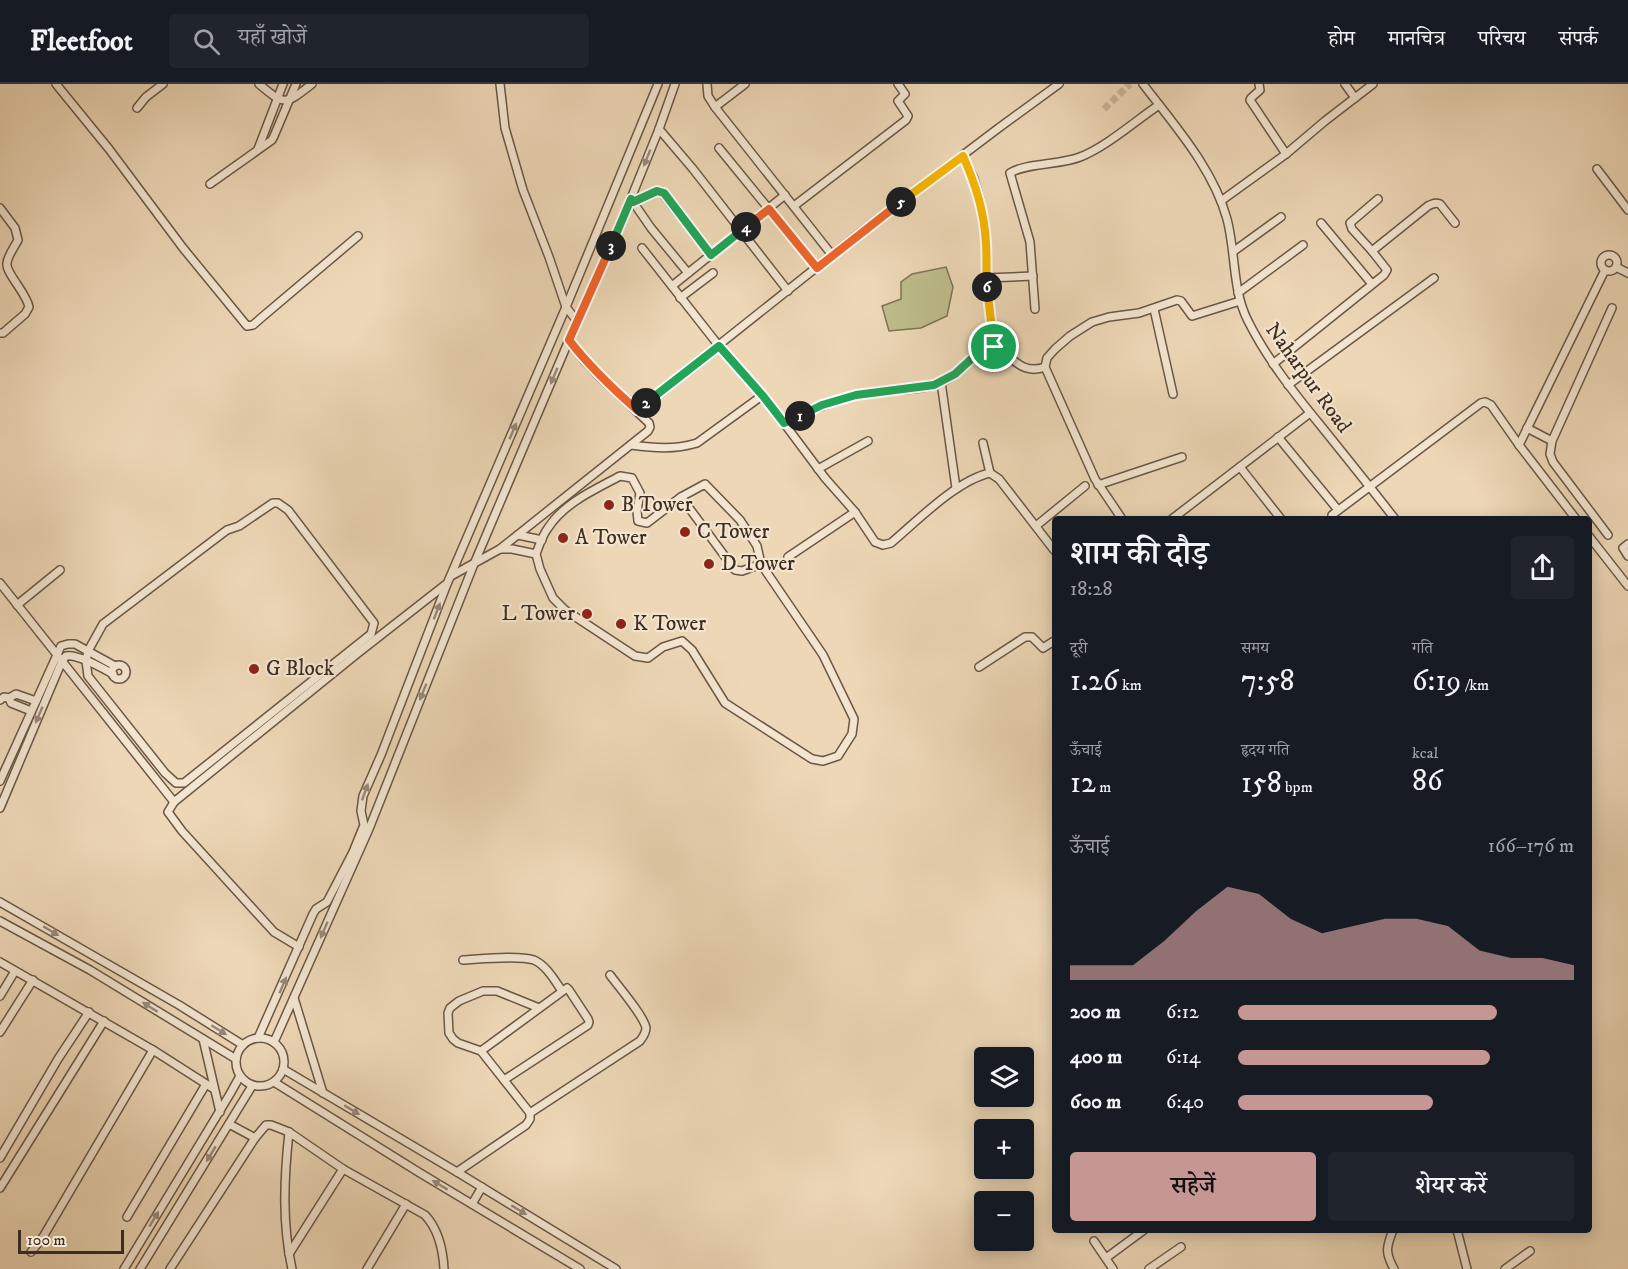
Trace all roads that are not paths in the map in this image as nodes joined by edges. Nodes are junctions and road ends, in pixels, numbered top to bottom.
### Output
1 (56, 84) edge
2 (163, 84) edge
3 (259, 84) edge
4 (283, 84) edge
5 (296, 84) edge
6 (312, 84) edge
7 (500, 84) edge
8 (658, 84) edge
9 (675, 84) edge
10 (707, 84) edge
11 (745, 84) edge
12 (898, 84) edge
13 (1059, 84) edge
14 (1143, 84) edge
15 (1259, 84) edge
16 (1345, 84) edge
17 (1373, 84) edge
18 (1355, 98) junction
19 (278, 99) junction
20 (289, 100) junction
21 (1158, 105) junction
22 (715, 106) junction
23 (137, 108) dead end
24 (659, 129) junction
25 (719, 148) dead end
26 (258, 149) junction
27 (1286, 154) junction
28 (963, 156) junction
29 (1597, 169) dead end
30 (210, 184) dead end
31 (785, 195) junction
32 (1378, 199) dead end
33 (632, 200) junction
34 (1221, 201) junction
35 (794, 206) junction
36 (0, 208) edge
37 (769, 209) junction
38 (1628, 210) edge
39 (1281, 217) dead end
40 (1321, 223) dead end
41 (1455, 223) dead end
42 (742, 231) junction
43 (358, 236) dead end
44 (1303, 245) dead end
45 (642, 248) dead end
46 (1234, 251) junction
47 (1372, 251) junction
48 (711, 255) junction
49 (832, 255) junction
50 (1616, 267) junction
51 (817, 268) junction
52 (1605, 270) junction
53 (688, 273) junction
54 (713, 273) dead end
55 (1628, 273) edge
56 (1033, 276) junction
57 (986, 278) junction
58 (1434, 278) dead end
59 (1372, 284) junction
60 (672, 286) junction
61 (788, 291) junction
62 (1239, 297) junction
63 (680, 298) junction
64 (566, 307) junction
65 (1612, 308) dead end
66 (1035, 309) dead end
67 (1154, 309) junction
68 (577, 321) junction
69 (0, 333) edge
70 (569, 340) junction
71 (719, 346) junction
72 (994, 347) junction
73 (1273, 364) junction
74 (1045, 367) junction
75 (941, 382) junction
76 (1288, 385) junction
77 (1173, 394) dead end
78 (763, 396) junction
79 (637, 410) junction
80 (1310, 412) junction
81 (784, 423) junction
82 (1527, 428) junction
83 (1278, 437) junction
84 (868, 441) dead end
85 (1552, 441) junction
86 (983, 444) dead end
87 (1519, 444) junction
88 (631, 445) junction
89 (1182, 457) dead end
90 (1240, 467) junction
91 (818, 469) junction
92 (990, 473) junction
93 (1098, 485) junction
94 (1369, 485) junction
95 (1085, 486) dead end
96 (956, 488) junction
97 (681, 497) junction
98 (1338, 510) junction
99 (855, 512) junction
100 (1120, 516) edge
101 (1176, 516) edge
102 (1279, 516) edge
103 (1331, 516) edge
104 (1393, 516) edge
105 (1574, 516) edge
106 (1036, 526) junction
107 (518, 535) junction
108 (1608, 535) dead end
109 (542, 540) junction
110 (1592, 540) edge
111 (1628, 544) edge
112 (1052, 547) edge
113 (500, 549) junction
114 (536, 554) junction
115 (788, 556) dead end
116 (1628, 556) edge
117 (474, 564) junction
118 (761, 564) junction
119 (60, 570) dead end
120 (451, 576) junction
121 (0, 583) edge
122 (447, 584) junction
123 (1628, 586) edge
124 (17, 605) junction
125 (1052, 642) edge
126 (88, 651) junction
127 (59, 658) junction
128 (86, 662) junction
129 (979, 667) dead end
130 (9, 698) junction
131 (0, 700) edge
132 (36, 701) junction
133 (31, 711) junction
134 (0, 781) edge
135 (174, 802) junction
136 (0, 808) edge
137 (0, 902) edge
138 (0, 921) edge
139 (299, 947) junction
140 (463, 960) dead end
141 (0, 962) edge
142 (15, 971) junction
143 (610, 975) dead end
144 (33, 980) junction
145 (562, 991) junction
146 (0, 996) edge
147 (294, 998) junction
148 (539, 1008) junction
149 (89, 1012) junction
150 (104, 1021) junction
151 (0, 1032) edge
152 (258, 1038) junction
153 (203, 1039) junction
154 (72, 1040) junction
155 (274, 1042) junction
156 (243, 1045) junction
157 (86, 1049) junction
158 (153, 1050) junction
159 (481, 1051) junction
160 (236, 1059) junction
161 (283, 1069) junction
162 (240, 1076) junction
163 (504, 1080) junction
164 (274, 1082) junction
165 (206, 1084) junction
166 (252, 1086) junction
167 (214, 1089) junction
168 (323, 1093) junction
169 (230, 1094) junction
170 (242, 1101) junction
171 (220, 1112) junction
172 (530, 1113) junction
173 (229, 1124) junction
174 (289, 1132) junction
175 (255, 1138) junction
176 (0, 1158) edge
177 (343, 1169) junction
178 (457, 1172) junction
179 (482, 1187) junction
180 (0, 1188) edge
181 (406, 1204) junction
182 (472, 1204) junction
183 (128, 1217) dead end
184 (1140, 1233) edge
185 (1392, 1233) edge
186 (1457, 1233) edge
187 (1094, 1241) dead end
188 (1181, 1247) dead end
189 (1530, 1251) dead end
190 (31, 1252) dead end
191 (289, 1254) junction
192 (1106, 1258) junction
193 (124, 1269) edge
194 (140, 1269) edge
195 (170, 1269) edge
196 (292, 1269) edge
197 (367, 1269) edge
198 (444, 1269) edge
199 (580, 1269) edge
200 (616, 1269) edge
201 (1113, 1269) edge
202 (1149, 1269) edge
203 (1394, 1269) edge
204 (1467, 1269) edge
205 (1505, 1269) edge

1 - 43 street
2 - 23 street
3 - 19 street
4 - 19 street
5 - 20 street
6 - 20 street
7 - 64 street
8 - 64 street
9 - 24 street
10 - 22 street
11 - 22 street
12 - 35 street
13 - 28 street
14 - 21 street, Naharpur Road
15 - 27 street
16 - 18 street
17 - 18 street
18 - 27 street
19 - 20 street
19 - 26 street
20 - 26 street
21 - 34 street, Naharpur Road
21 - 56 street
22 - 31 street
24 -> 33 street
24 - 42 street
25 - 37 street
26 - 30 street
27 - 34 street
28 - 49 street
28 - 57 street
29 - 38 street
31 - 35 street
31 - 37 street
32 - 47 street
33 - 48 street
33 - 53 street
33 - 68 street
34 - 46 street, Naharpur Road
35 - 49 street
36 - 69 street
37 - 42 street
37 - 51 street
39 - 46 street
40 - 59 street
41 - 47 street
42 - 48 street
42 - 61 street
44 - 62 street
45 - 60 street
46 - 62 street, Naharpur Road
47 - 59 street
48 - 53 street
49 - 51 street
50 - 52 street
50 - 52 street
50 - 55 street
51 - 61 street
52 - 82 street
53 - 60 street
54 - 63 street
56 - 57 street
56 - 66 street
57 - 72 street
58 - 76 street
59 - 73 street
60 - 63 street
61 - 71 street
62 - 67 street
62 - 73 street, Naharpur Road
63 - 71 street
64 - 68 street
120 -> 64 street
65 - 85 street
67 - 74 street
67 - 77 street
68 - 70 street
70 - 79 street
70 -> 117 street
71 - 78 street
71 - 79 street
72 - 74 street
72 - 75 street
73 - 76 street, Naharpur Road
74 - 93 street
75 - 81 street
75 - 96 street
76 - 80 street, Naharpur Road
78 - 81 street
78 - 88 street
79 - 88 street
80 - 83 street
80 - 94 street, Naharpur Road
81 - 91 street
82 - 85 street
82 - 87 street
83 - 90 street
83 - 98 street
84 - 91 street
85 - 108 street
86 - 92 street
87 - 94 street
87 - 105 street
88 - 107 street
89 - 93 street
90 - 101 street
90 - 102 street
91 - 99 street
92 - 96 street
92 - 106 street
93 - 100 street
94 - 98 street
94 - 104 street, Naharpur Road
95 - 106 street
96 - 99 street
97 - 109 street
97 - 118 street
97 - 118 street
98 - 103 street
99 - 115 street
106 - 112 street
107 - 109 street
107 - 113 street
109 - 114 street
110 - 123 street
111 - 116 street
113 - 114 street
113 - 117 street
114 - 118 street
117 - 120 street
117 -> 147 street
119 - 124 street
120 - 122 street
121 - 124 street
122 - 135 street
139 -> 122 street
124 - 127 street
125 - 129 street
126 - 127 street
126 - 128 street
126 - 128 street
126 - 128 street
127 - 128 street
127 - 132 street
127 - 135 street
127 -> 136 street
130 - 131 street
130 - 132 street
130 - 133 street
132 - 133 street
133 - 134 street
135 - 139 street
137 -> 156 street
153 -> 138 street
152 -> 139 street
140 - 145 street
141 - 142 street
142 - 144 street
142 - 146 street
143 - 172 street
144 - 149 street
144 - 151 street
145 - 148 street
145 - 163 street
147 - 155 street
147 - 168 street
148 - 159 street
148 - 159 street
149 - 150 street
149 - 154 street
150 - 157 street
150 - 158 street
152 - 155 street
152 - 156 street
153 - 160 street
153 - 167 street
154 - 157 street
154 - 176 street
155 - 161 street
156 - 160 street
157 - 180 street
158 - 165 street
158 - 190 street
159 - 163 street
160 - 162 street
161 - 164 street
161 - 168 street
162 - 166 street
162 - 169 street
163 - 172 street
164 - 166 street
182 -> 164 street
165 - 167 street
165 - 183 street
166 - 170 street
167 - 171 street
168 -> 178 street
169 - 170 street
169 - 171 street
170 - 173 street
193 -> 171 street
172 - 178 street
173 - 175 street
173 -> 194 street
174 - 175 street
174 - 177 street
174 - 191 street
175 - 195 street
177 - 181 street
177 - 191 street
178 - 179 street
179 - 182 street
179 -> 200 street
181 - 197 street
181 - 198 street
182 - 199 street
184 - 192 street
185 - 203 street
186 - 204 street
187 - 192 street
188 - 202 street
189 - 205 street
191 - 196 street
192 - 201 street

